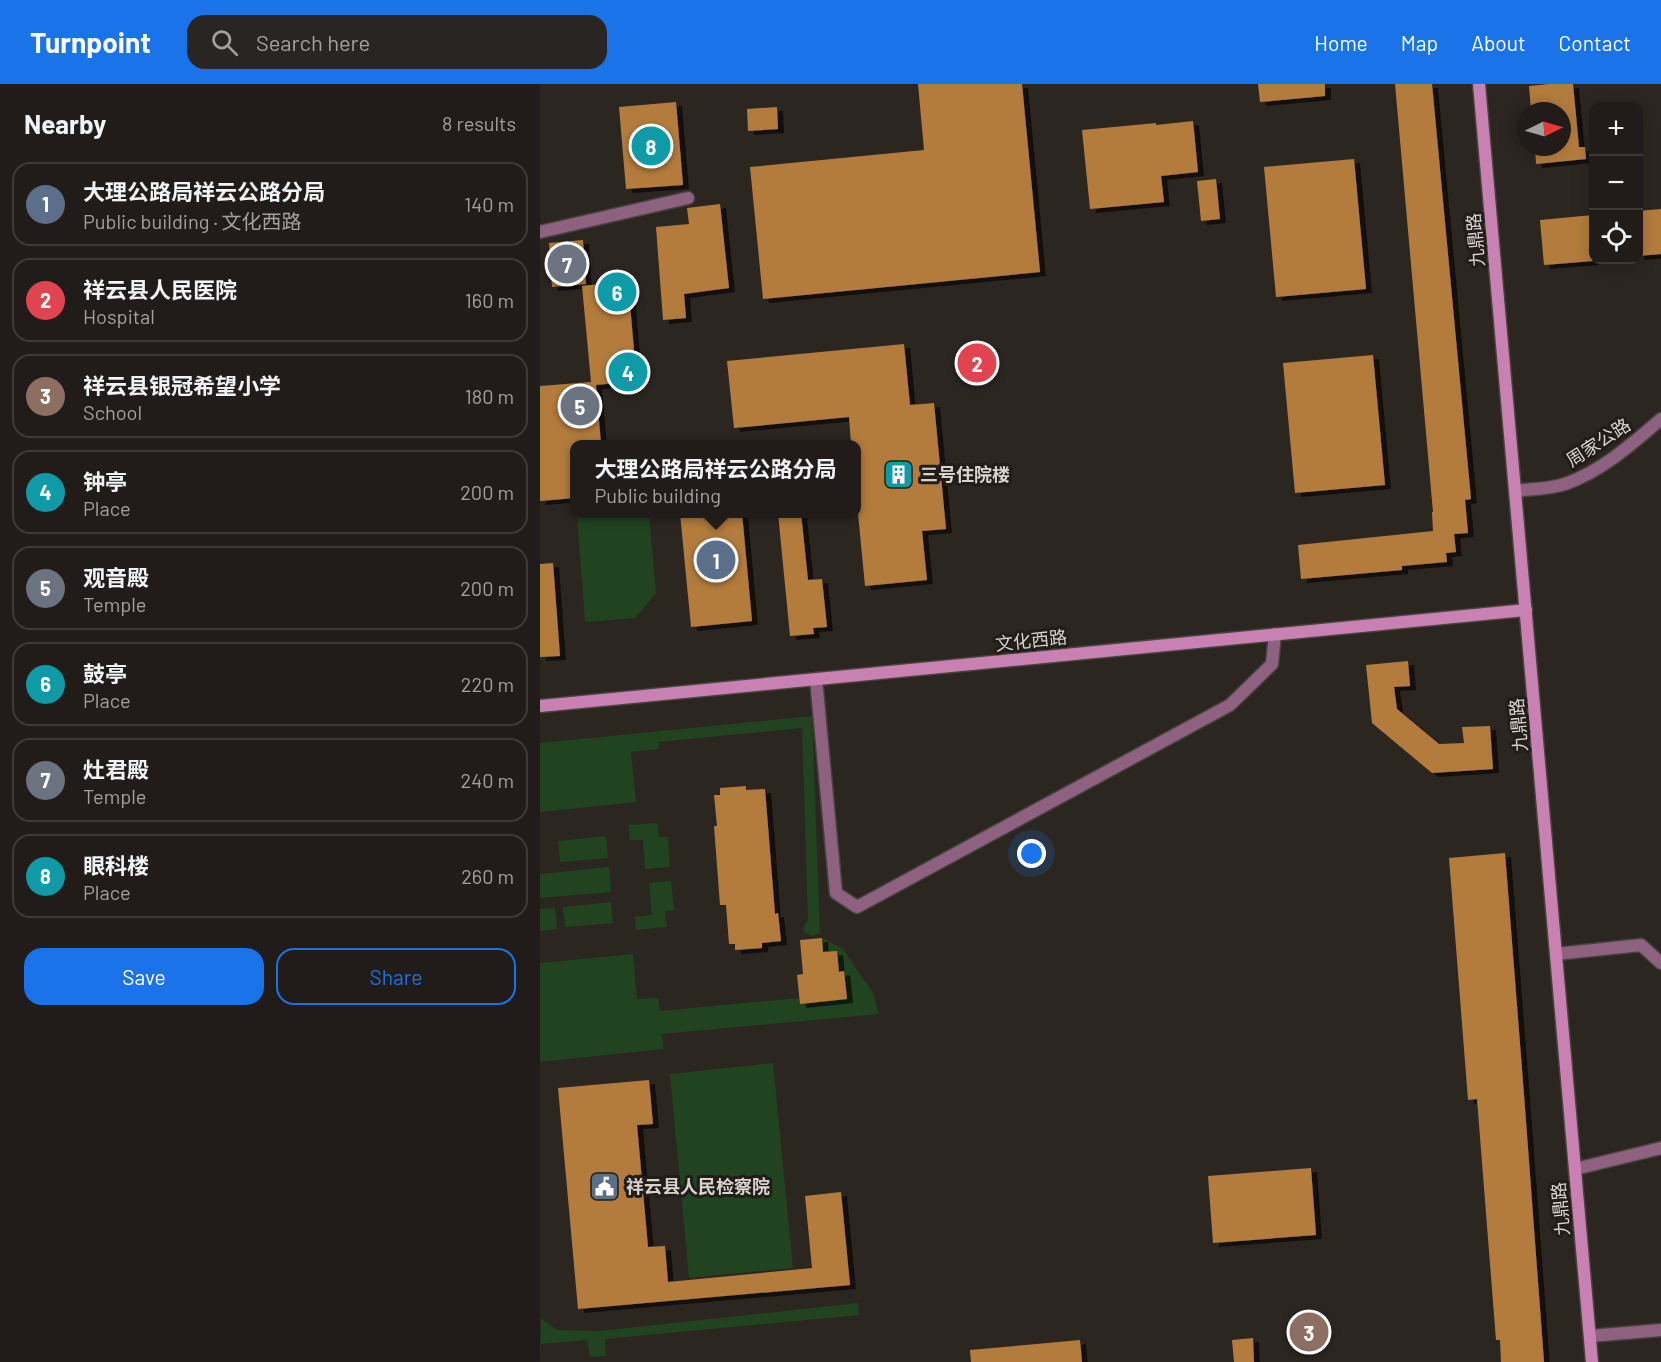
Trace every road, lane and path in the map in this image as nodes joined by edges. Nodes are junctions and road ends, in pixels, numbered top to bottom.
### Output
1 (1479, 84) edge
2 (688, 198) dead end
3 (540, 232) edge
4 (1661, 419) edge
5 (1515, 491) junction
6 (1526, 610) junction
7 (1275, 634) junction
8 (816, 679) junction
9 (540, 706) edge
10 (1556, 954) junction
11 (1661, 963) edge
12 (1661, 1148) edge
13 (1575, 1169) junction
14 (1661, 1330) edge
15 (1590, 1336) junction
16 (1592, 1362) edge

1 - 5 street, 九鼎路
2 - 3 street
4 - 5 street, 周家公路
5 - 6 street, 九鼎路
6 - 7 street, 文化西路
6 - 10 street, 九鼎路
7 - 8 street, 文化西路
7 - 8 street
8 - 9 street, 文化西路
10 - 11 street
10 - 13 street, 九鼎路
12 - 13 street
13 - 15 street, 九鼎路
14 - 15 street
15 - 16 street, 九鼎路

